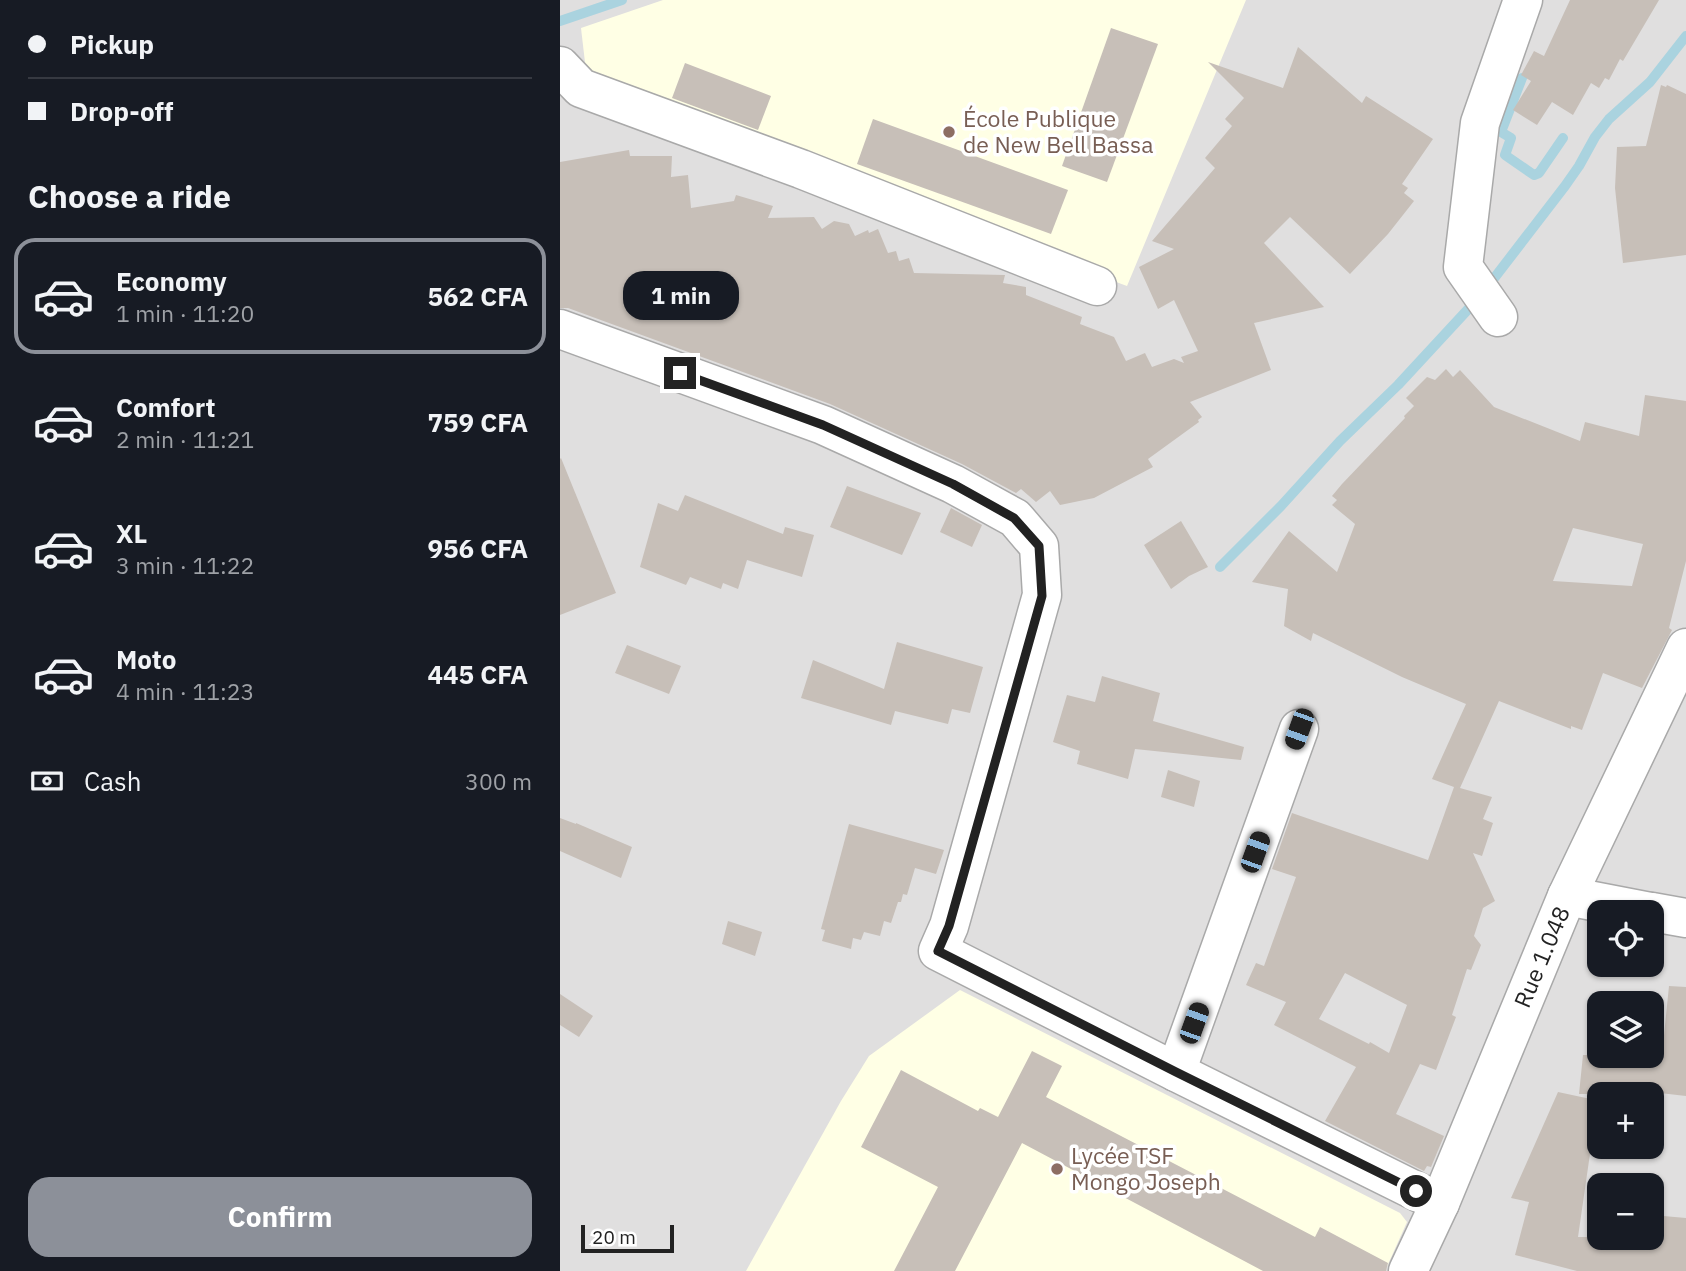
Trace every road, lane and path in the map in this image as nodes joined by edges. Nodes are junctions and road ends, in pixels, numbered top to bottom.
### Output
1 (1523, 0) edge
2 (560, 66) edge
3 (1097, 286) dead end
4 (1498, 317) dead end
5 (560, 329) edge
6 (1686, 648) edge
7 (1299, 729) dead end
8 (1567, 897) junction
9 (1587, 901) edge
10 (1664, 914) edge
11 (1686, 918) edge
12 (1176, 1072) junction
13 (1440, 1203) junction
14 (1408, 1271) edge

1 - 4 street
2 - 3 street
5 - 12 street
6 - 8 street, Rue 1.048
7 - 12 street
8 - 9 street
8 - 13 street, Rue 1.048
10 - 11 street
12 - 13 street
13 - 14 street, Rue 1.048

